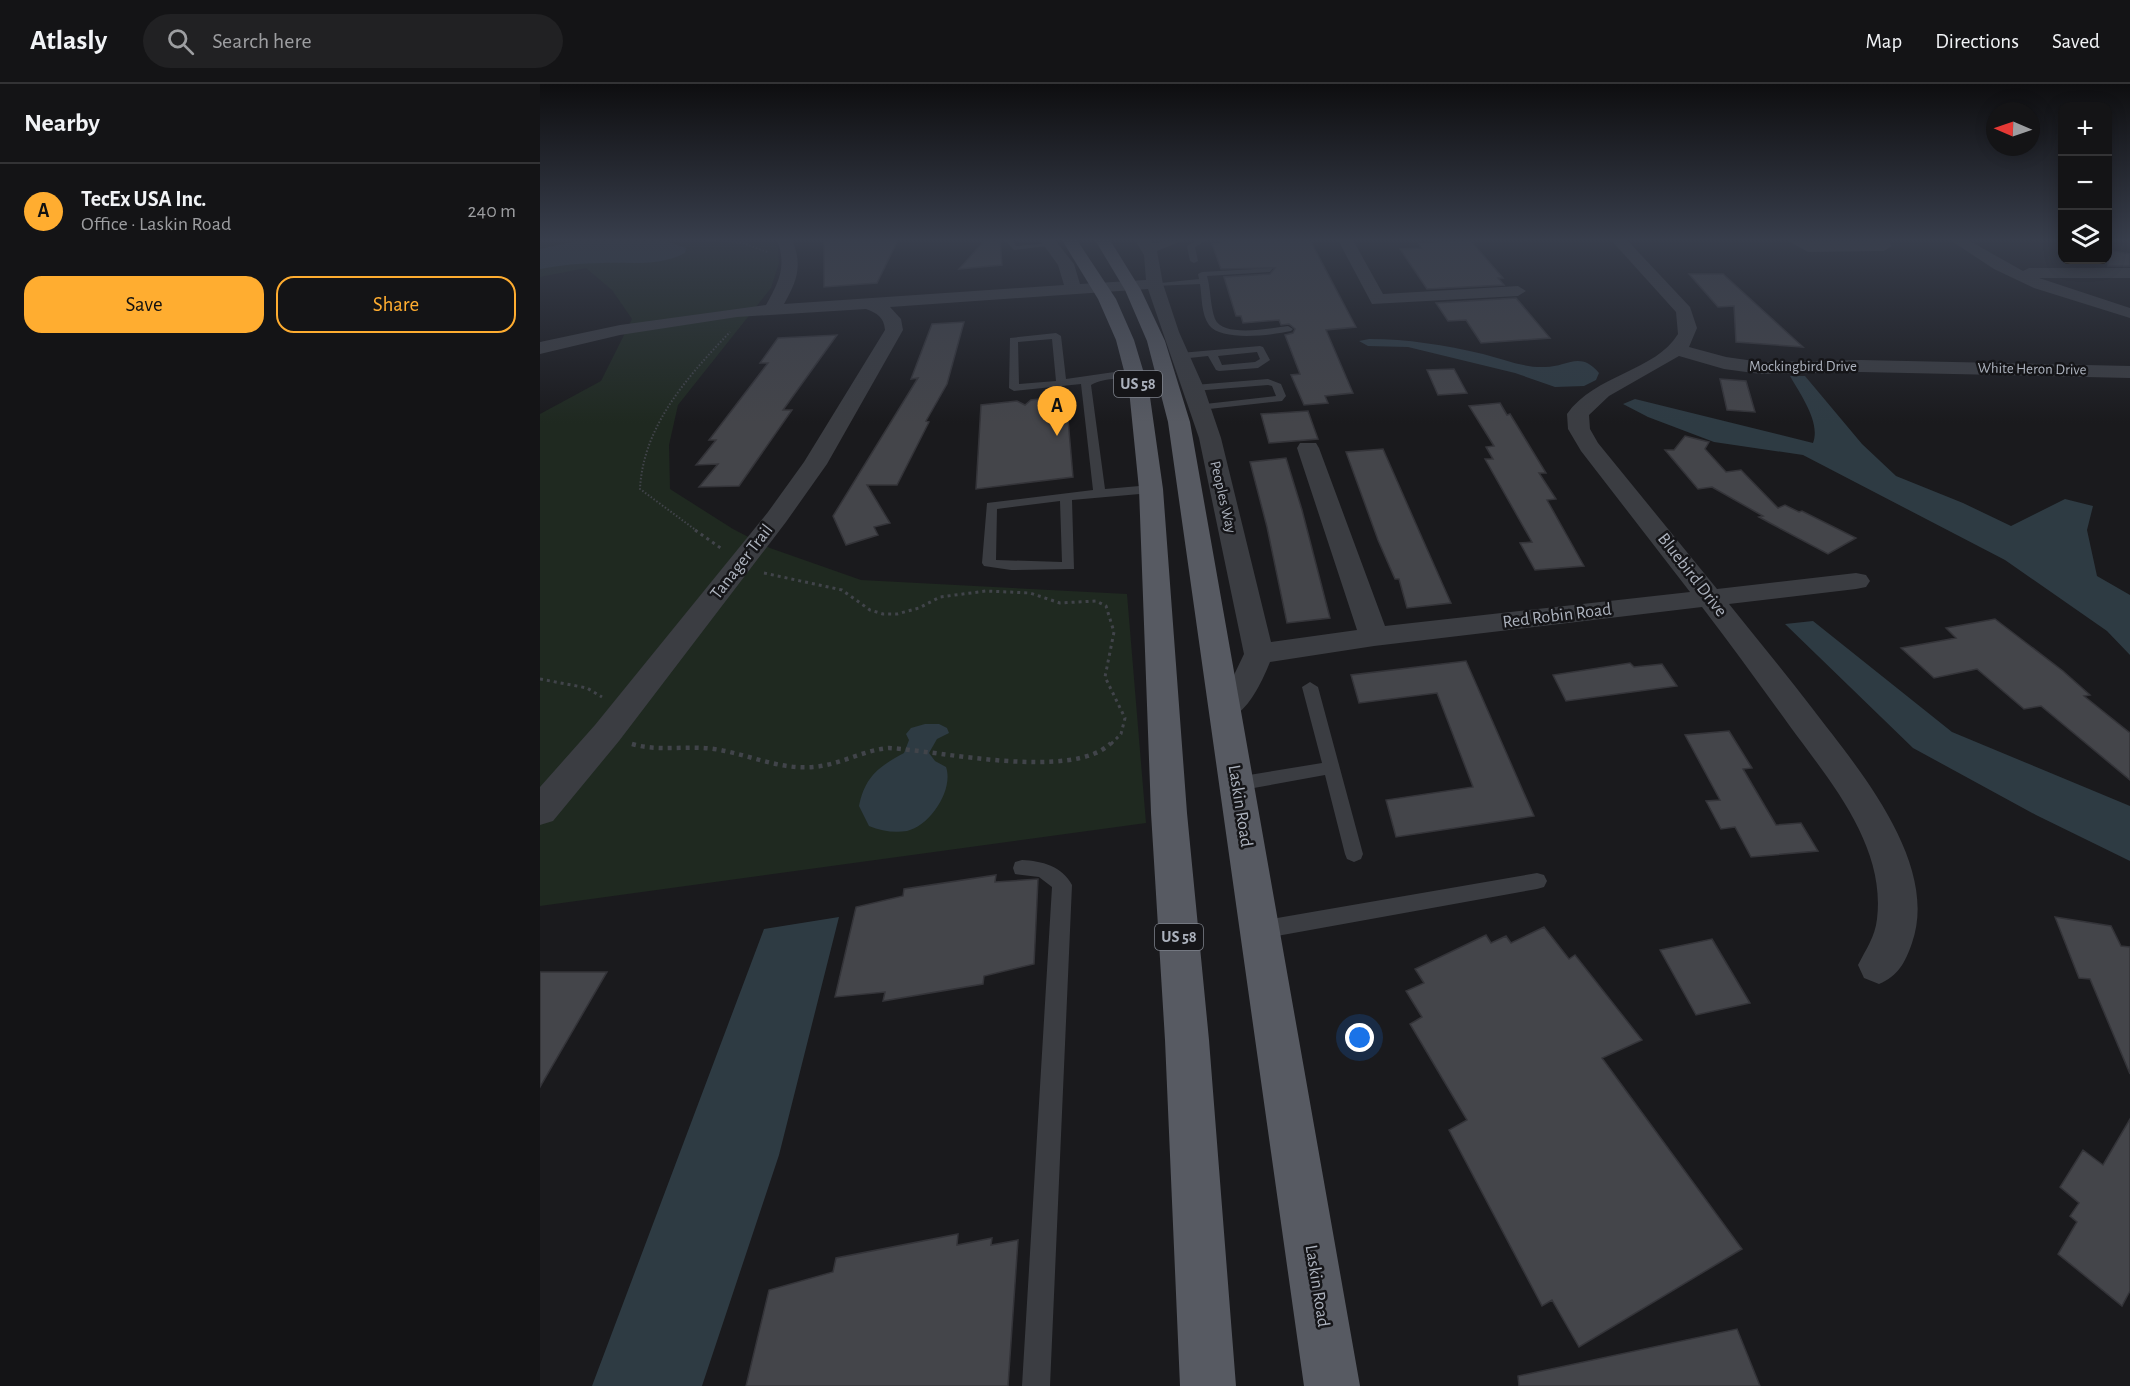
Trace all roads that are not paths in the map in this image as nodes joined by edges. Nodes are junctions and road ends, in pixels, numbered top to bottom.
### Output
1 (776, 301) edge
2 (900, 301) edge
3 (943, 301) edge
4 (1107, 301) edge
5 (1137, 301) edge
6 (1161, 301) edge
7 (1208, 301) edge
8 (1674, 301) edge
9 (2086, 301) edge
10 (867, 303) junction
11 (772, 309) junction
12 (2130, 313) edge
13 (894, 322) junction
14 (1288, 329) dead end
15 (540, 348) edge
16 (1675, 349) junction
17 (1212, 354) junction
18 (1180, 356) junction
19 (1934, 367) joint
20 (1135, 372) junction
21 (2130, 372) edge
22 (1089, 380) junction
23 (1062, 383) junction
24 (1197, 397) junction
25 (1308, 448) dead end
26 (1215, 461) junction
27 (1176, 479) junction
28 (1099, 493) junction
29 (1066, 496) junction
30 (1856, 581) dead end
31 (1710, 596) junction
32 (1374, 637) junction
33 (1259, 654) junction
34 (1310, 687) dead end
35 (1225, 707) junction
36 (1331, 768) junction
37 (1237, 784) junction
38 (540, 811) edge
39 (1354, 854) dead end
40 (1022, 868) dead end
41 (1537, 881) dead end
42 (1260, 930) junction
43 (1879, 965) dead end
44 (1036, 1386) edge
45 (1208, 1386) edge
46 (1332, 1386) edge

1 - 11 street
2 - 10 street
3 - 13 street
4 - 20 main road, Laskin Road / US 58
5 - 27 main road, Laskin Road / US 58
6 - 18 street, Peoples Way
7 - 14 lane
8 - 16 street
9 - 12 street
10 - 11 street
10 - 13 street
11 - 15 street
13 - 38 street, Tanager Trail
16 - 19 street, Mockingbird Drive
16 - 31 street, Bluebird Drive
17 - 17 lane
17 - 18 lane
18 - 24 street, Peoples Way
19 - 21 street, White Heron Drive
20 - 22 lane
20 - 27 main road, Laskin Road / US 58
22 - 23 lane
22 - 28 lane
23 - 23 lane
24 - 24 lane
24 - 26 street, Peoples Way
25 - 32 street
26 - 27 main road
26 - 33 street, Peoples Way
27 - 28 lane
27 - 35 main road, Laskin Road / US 58
27 - 45 main road, Laskin Road / US 58
28 - 29 lane
29 - 29 lane
30 - 31 street, Red Robin Road
31 - 32 street, Red Robin Road
31 - 43 street, Bluebird Drive
32 - 33 street, Red Robin Road
33 - 35 street
34 - 36 lane
35 - 37 main road, Laskin Road / US 58
36 - 37 lane
36 - 39 lane
37 - 42 main road, Laskin Road / US 58
40 - 44 lane
41 - 42 lane
42 - 46 main road, Laskin Road / US 58

